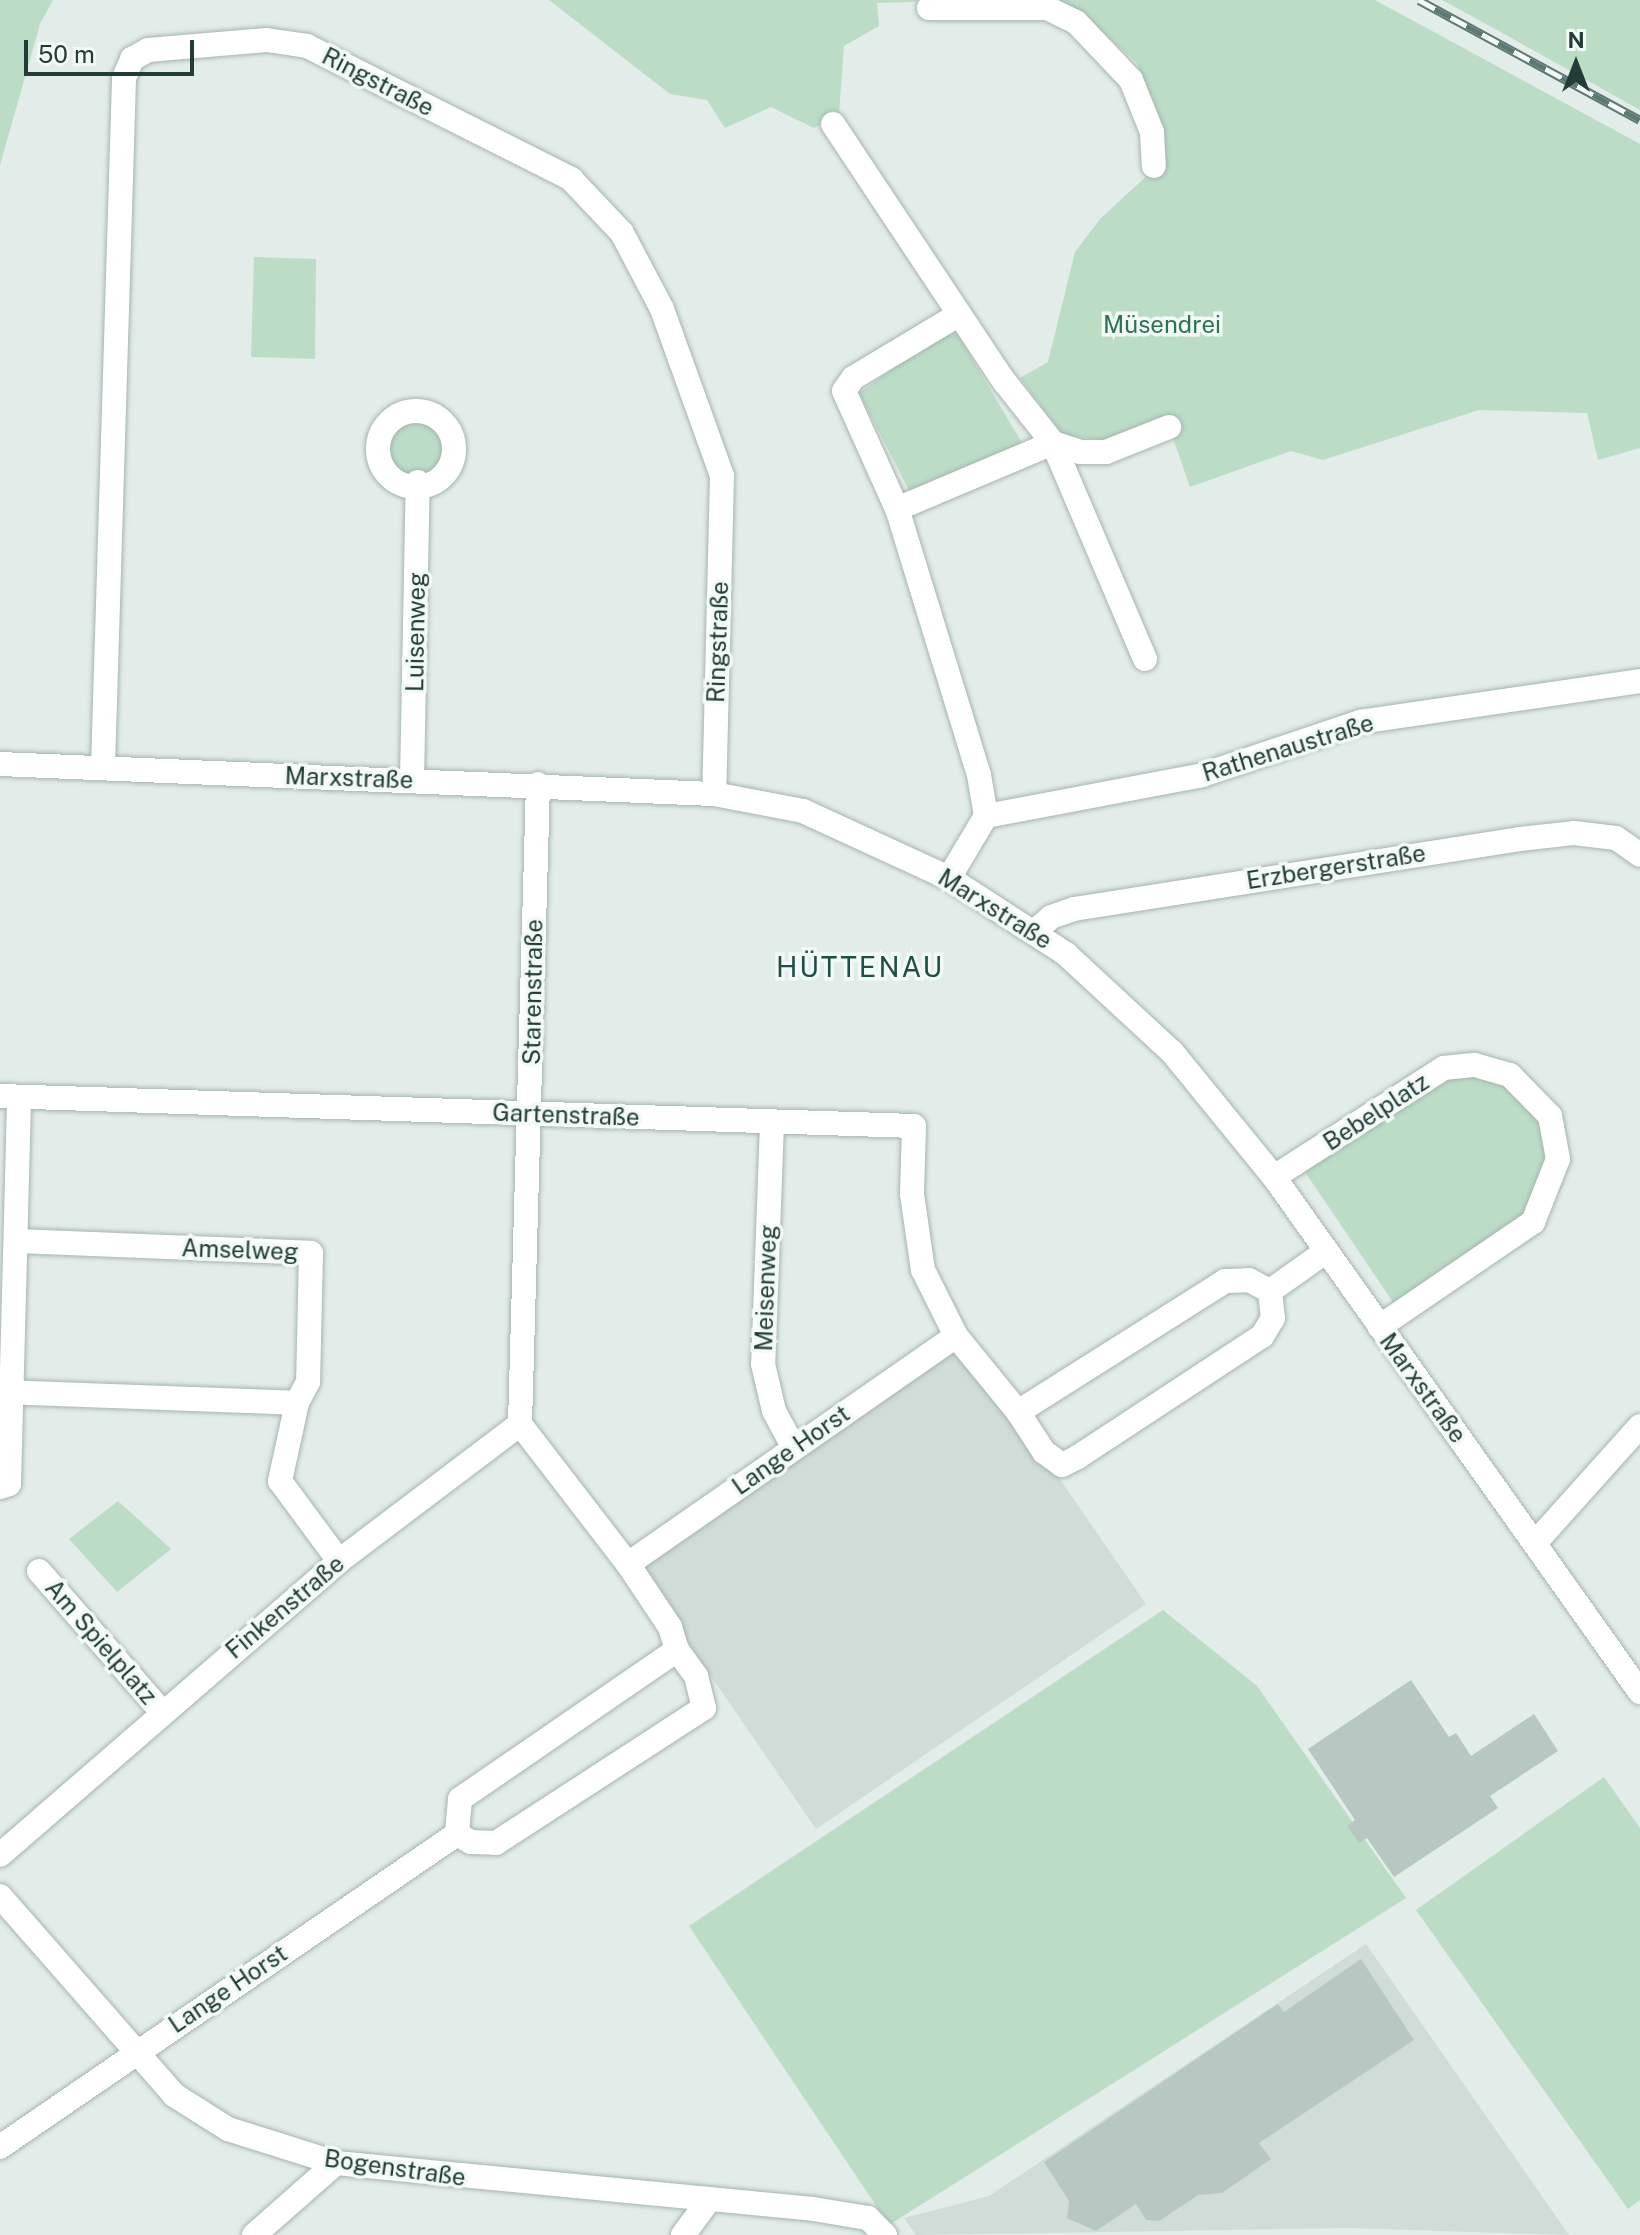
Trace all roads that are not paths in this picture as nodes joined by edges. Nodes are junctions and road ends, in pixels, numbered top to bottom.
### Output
1 (929, 8) dead end
2 (833, 124) dead end
3 (1154, 166) dead end
4 (958, 315) junction
5 (1169, 427) dead end
6 (1053, 443) junction
7 (418, 482) dead end
8 (897, 509) junction
9 (1145, 659) dead end
10 (1640, 681) edge
11 (0, 764) edge
12 (103, 767) junction
13 (412, 781) junction
14 (538, 784) junction
15 (714, 794) junction
16 (986, 816) junction
17 (1640, 855) edge
18 (949, 878) junction
19 (1034, 932) junction
20 (10, 1097) edge
21 (531, 1113) junction
22 (772, 1123) junction
23 (1274, 1177) junction
24 (17, 1241) junction
25 (1325, 1252) junction
26 (1270, 1291) junction
27 (1379, 1327) junction
28 (956, 1336) junction
29 (6, 1391) edge
30 (297, 1403) junction
31 (1018, 1412) junction
32 (520, 1424) junction
33 (1640, 1426) edge
34 (794, 1448) junction
35 (0, 1487) edge
36 (1535, 1543) junction
37 (339, 1561) junction
38 (628, 1564) junction
39 (39, 1571) dead end
40 (677, 1650) junction
41 (1640, 1692) edge
42 (162, 1712) junction
43 (457, 1834) junction
44 (0, 1855) edge
45 (0, 1896) edge
46 (136, 2051) junction
47 (0, 2147) edge
48 (336, 2163) junction
49 (709, 2200) junction
50 (254, 2235) edge
51 (683, 2235) edge
52 (885, 2235) edge

1 - 3 street
2 - 4 street
4 - 6 street
4 - 8 street
5 - 6 street
6 - 8 street
6 - 9 street
7 - 13 street, Luisenweg
8 - 16 street
10 - 16 street, Rathenaustraße
11 - 12 street, Marxstraße
12 - 13 street, Marxstraße
12 - 15 street, Ringstraße
13 - 14 street, Marxstraße
14 - 15 street, Marxstraße
14 - 21 street, Starenstraße
15 - 18 street, Marxstraße
16 - 18 street
17 - 19 street, Erzbergerstraße
18 - 19 street, Marxstraße
19 - 23 street, Marxstraße
20 - 21 street, Gartenstraße
20 - 24 street
21 - 22 street, Gartenstraße
21 - 32 street, Starenstraße
22 - 28 street, Gartenstraße
22 - 34 street, Meisenweg
23 - 25 street, Marxstraße
23 - 27 street, Bebelplatz
24 - 29 street
24 - 30 street, Amselweg
25 - 26 street
25 - 27 street, Marxstraße
26 - 31 street
26 - 31 street
27 - 36 street, Marxstraße
28 - 31 street
28 - 34 street, Lange Horst
29 - 30 street
29 - 35 street
30 - 37 street, Amselweg
32 - 37 street, Finkenstraße
32 - 38 street
33 - 36 street
34 - 38 street, Lange Horst
36 - 41 street, Marxstraße
37 - 42 street, Finkenstraße
38 - 40 street
39 - 42 street, Am Spielplatz
40 - 43 street
40 - 43 street
42 - 44 street, Finkenstraße
43 - 46 street, Lange Horst
45 - 46 street, Bogenstraße
46 - 47 street, Lange Horst
46 - 48 street, Bogenstraße
48 - 49 street, Bogenstraße
48 - 50 street
49 - 51 street
49 - 52 street, Bogenstraße

